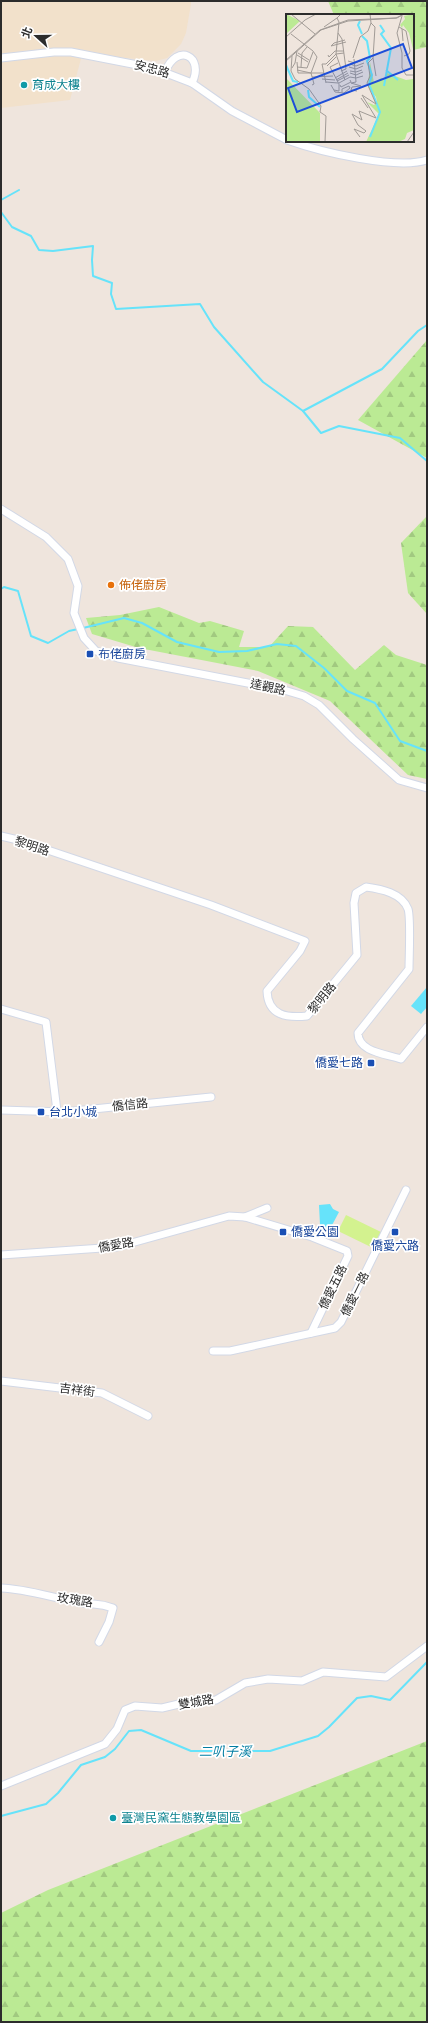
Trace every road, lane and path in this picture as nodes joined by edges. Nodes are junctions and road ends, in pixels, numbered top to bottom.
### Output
1 (1, 58) edge
2 (165, 72) junction
3 (192, 83) junction
4 (286, 139) edge
5 (294, 142) edge
6 (427, 160) edge
7 (1, 509) edge
8 (427, 788) edge
9 (1, 836) edge
10 (1, 1009) edge
11 (427, 1027) edge
12 (211, 1097) dead end
13 (1, 1110) edge
14 (57, 1111) junction
15 (406, 1190) dead end
16 (267, 1208) dead end
17 (245, 1217) junction
18 (1, 1255) edge
19 (311, 1333) junction
20 (213, 1351) dead end
21 (1, 1381) edge
22 (148, 1416) dead end
23 (1, 1588) edge
24 (99, 1642) dead end
25 (427, 1646) edge
26 (1, 1786) edge

1 - 2 street, 安忠路
2 - 3 street, 安忠路
2 - 3 street
3 - 4 street, 安忠路
5 - 6 street
7 - 8 street, 達觀路
9 - 11 street, 黎明路
10 - 14 street
12 - 14 street, 僑信路
13 - 14 street, 僑信路
15 - 19 street, 僑愛一路
16 - 17 street
17 - 18 street, 僑愛路
17 - 19 street, 僑愛五路
19 - 20 street, 僑愛一路
21 - 22 street, 吉祥街
23 - 24 street, 玫瑰路
25 - 26 street, 雙城路

